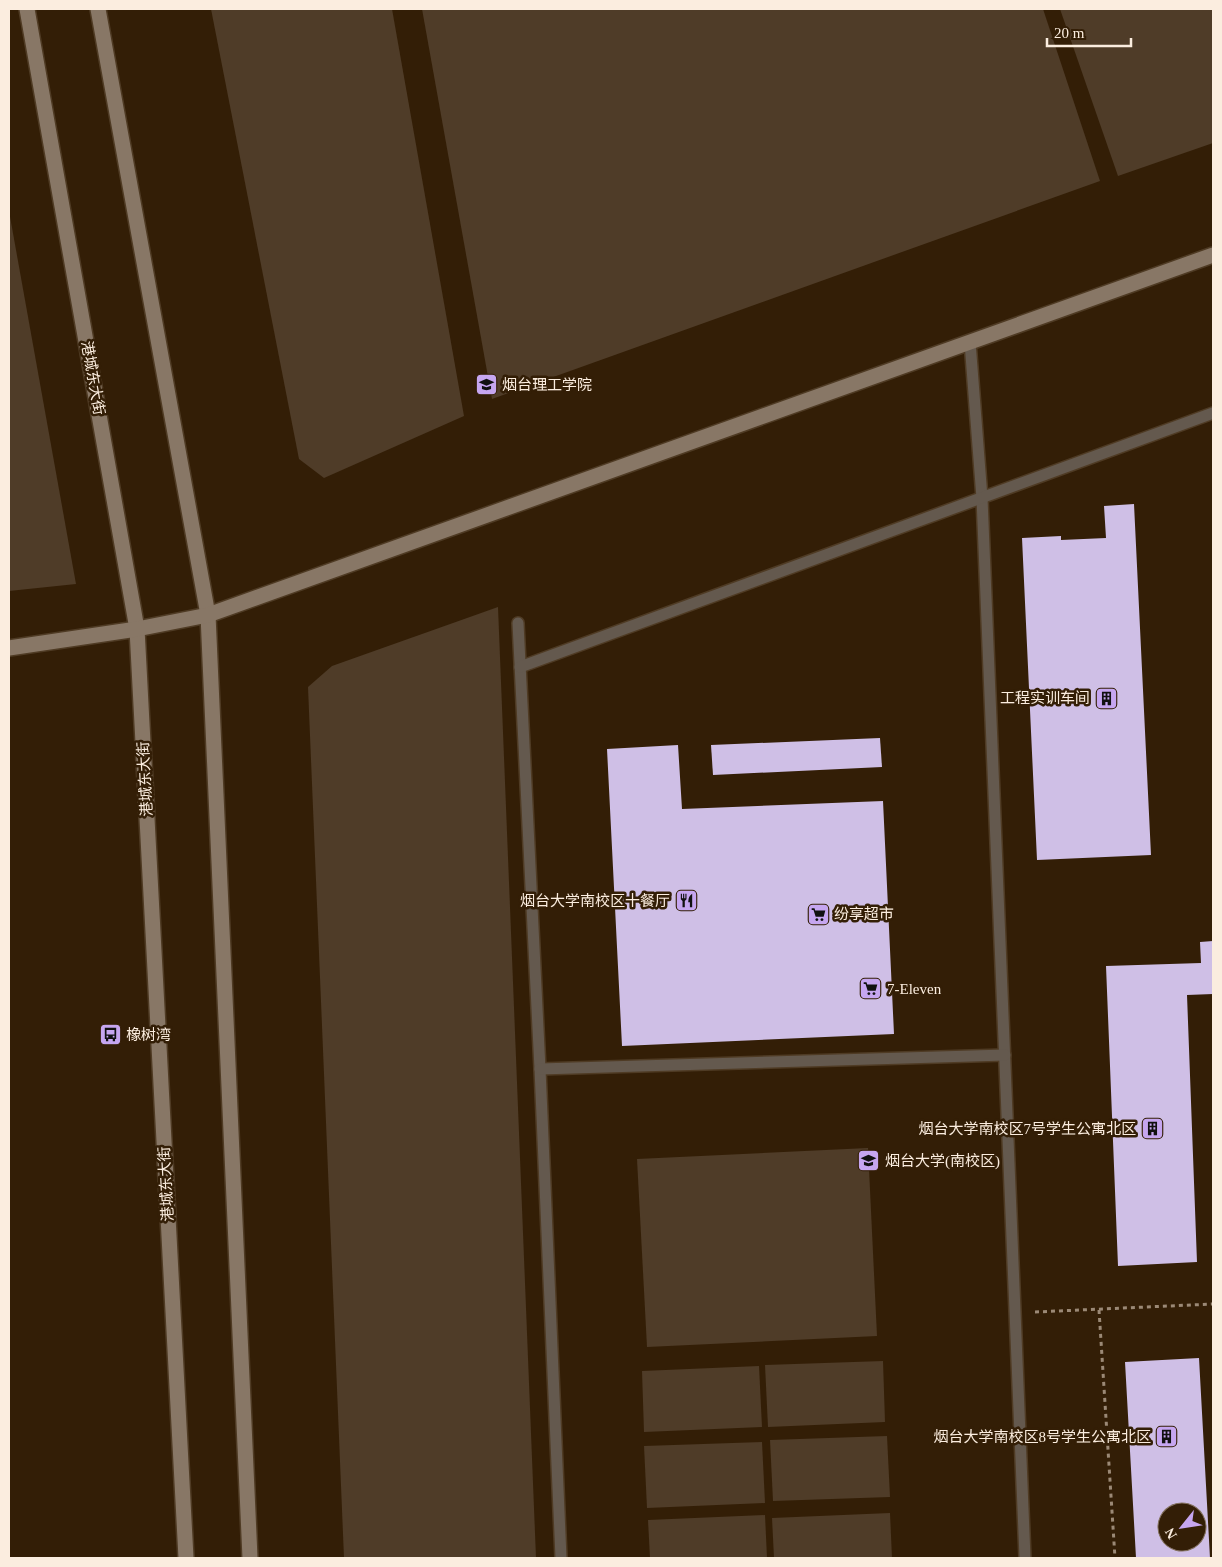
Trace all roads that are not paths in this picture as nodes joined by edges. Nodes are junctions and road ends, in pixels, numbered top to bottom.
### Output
1 (27, 9) edge
2 (98, 9) edge
3 (1213, 255) edge
4 (970, 342) junction
5 (1213, 413) edge
6 (982, 498) junction
7 (208, 615) junction
8 (518, 623) dead end
9 (137, 629) junction
10 (9, 648) edge
11 (520, 667) junction
12 (1005, 1055) junction
13 (540, 1069) junction
14 (186, 1558) edge
15 (250, 1558) edge
16 (561, 1558) edge
17 (1025, 1558) edge

1 - 9 main road, 港城东大街
2 - 7 main road
3 - 4 main road
4 - 6 lane
4 - 7 main road
5 - 6 lane
6 - 11 lane
6 - 12 lane
7 - 9 main road
7 - 15 main road
8 - 11 lane
9 - 10 main road
9 - 14 main road, 港城东大街
11 - 13 lane
12 - 13 lane
12 - 17 lane
13 - 16 lane

